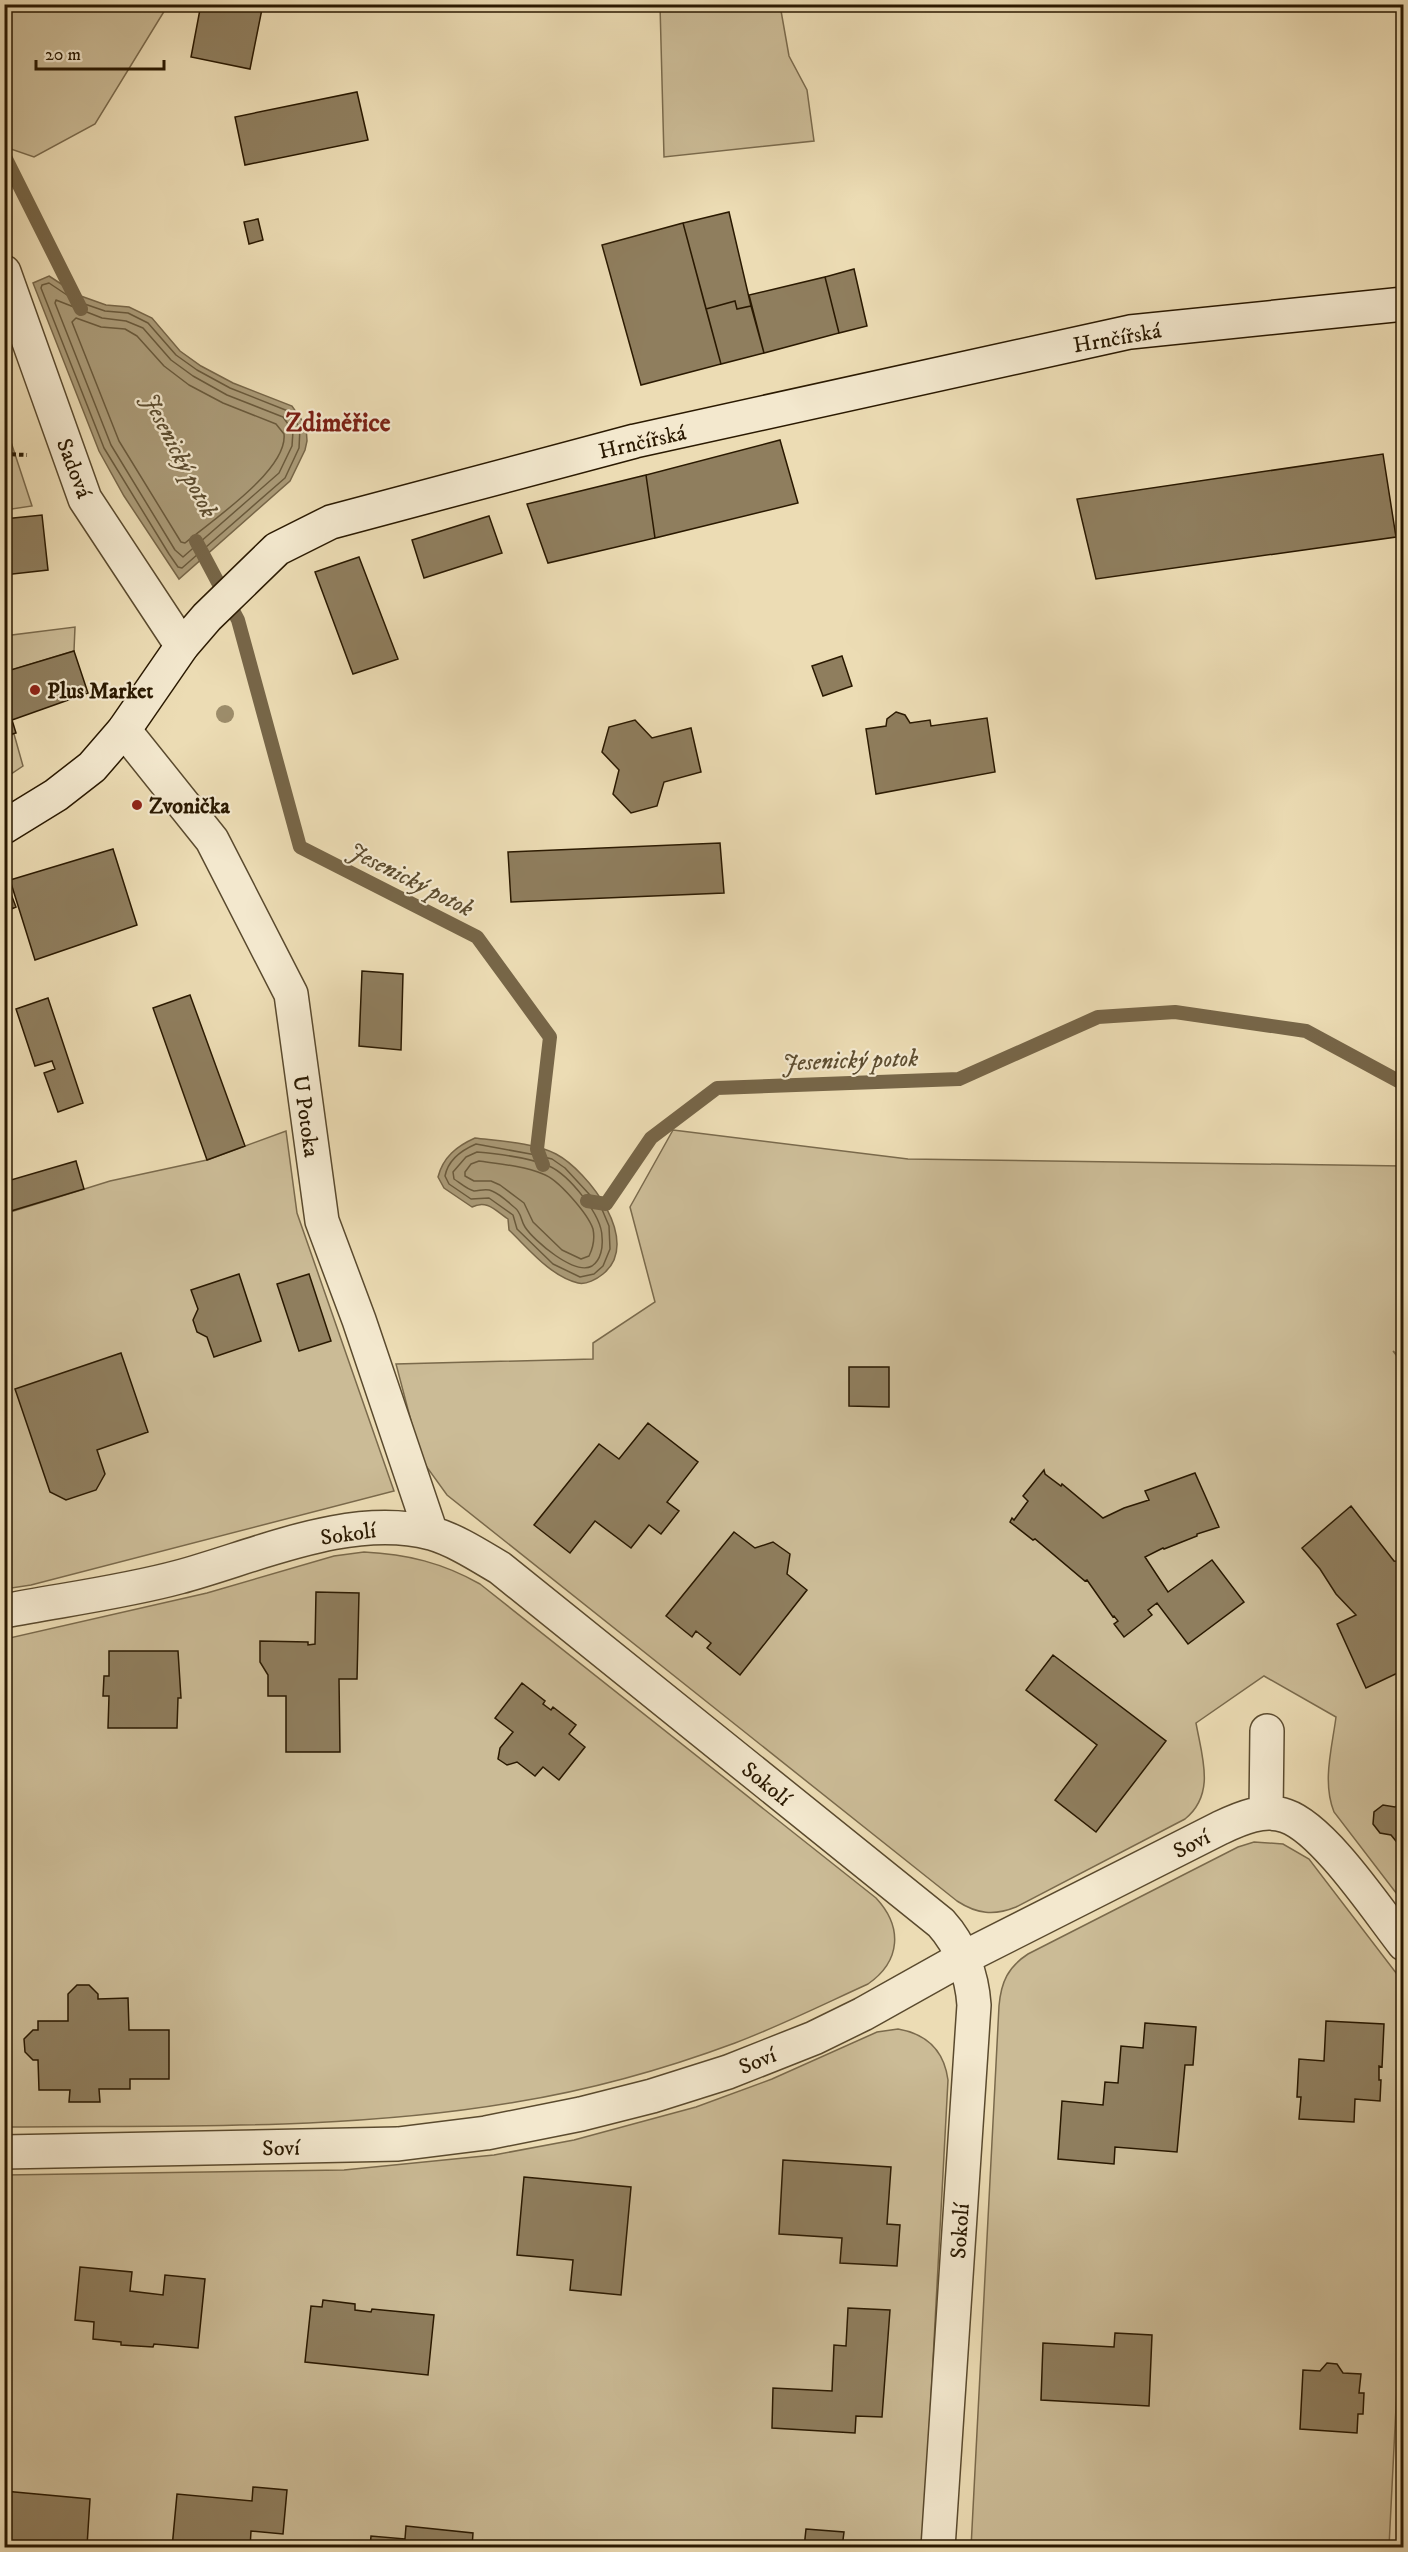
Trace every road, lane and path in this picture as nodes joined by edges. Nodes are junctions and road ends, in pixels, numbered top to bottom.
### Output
1 (4, 272) edge
2 (1404, 304) edge
3 (183, 646) junction
4 (124, 730) junction
5 (4, 827) edge
6 (431, 1533) junction
7 (4, 1611) edge
8 (1267, 1731) dead end
9 (1266, 1813) junction
10 (1404, 1944) edge
11 (963, 1958) junction
12 (4, 2152) edge
13 (938, 2547) edge

1 - 3 street, Sadová
2 - 3 street, Hrnčířská
3 - 4 street, Hrnčířská
4 - 5 street, Hrnčířská
4 - 6 street, U Potoka
6 - 7 street, Sokolí
6 - 11 street, Sokolí
8 - 9 street
9 - 10 street, Soví
9 - 11 street, Soví
11 - 12 street, Soví
11 - 13 street, Sokolí

